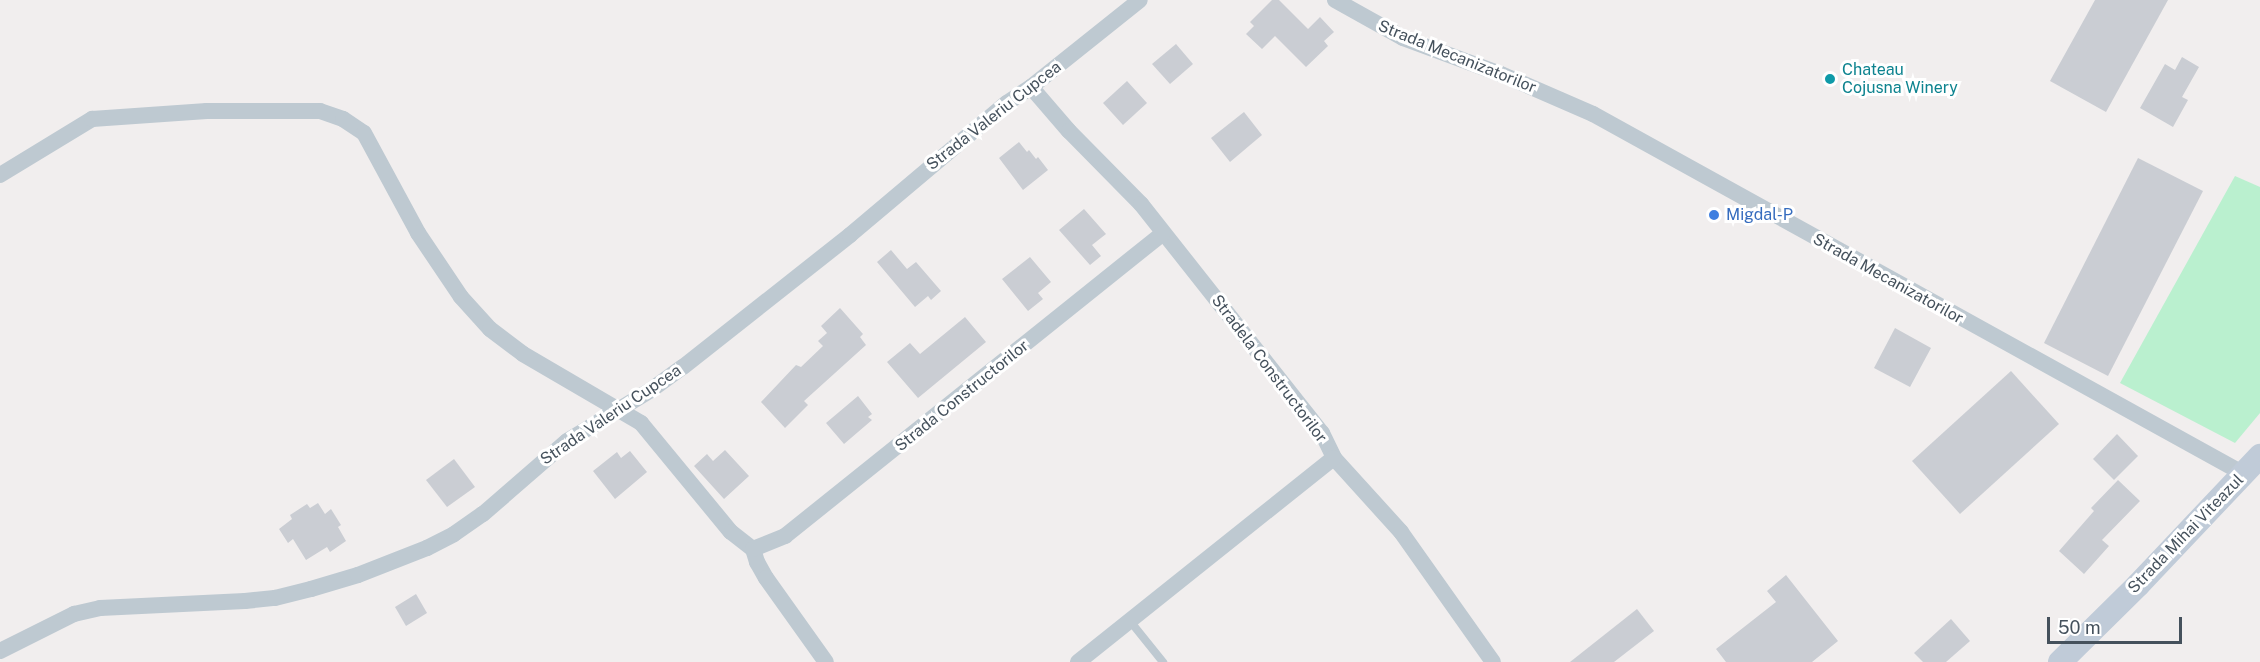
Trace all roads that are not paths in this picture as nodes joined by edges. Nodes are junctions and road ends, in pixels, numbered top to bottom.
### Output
1 (1140, 0) edge
2 (1335, 0) edge
3 (1031, 87) junction
4 (0, 175) edge
5 (1163, 233) junction
6 (621, 410) junction
7 (2260, 456) edge
8 (1334, 458) junction
9 (2244, 474) junction
10 (753, 549) junction
11 (1130, 621) junction
12 (0, 651) edge
13 (825, 662) edge
14 (1078, 662) edge
15 (1163, 662) edge
16 (1493, 662) edge
17 (2060, 662) edge

1 - 3 street, Strada Valeriu Cupcea
2 - 9 street, Strada Mecanizatorilor
3 - 5 street, Stradela Constructorilor
3 - 6 street, Strada Valeriu Cupcea
4 - 6 street
5 - 8 street, Stradela Constructorilor
5 - 10 street, Strada Constructorilor
6 - 10 street
6 - 12 street, Strada Valeriu Cupcea
7 - 9 street, Strada Mihai Viteazul
8 - 11 street
8 - 16 street, Stradela Constructorilor
9 - 17 street, Strada Mihai Viteazul
10 - 13 street
11 - 14 street
11 - 15 lane

